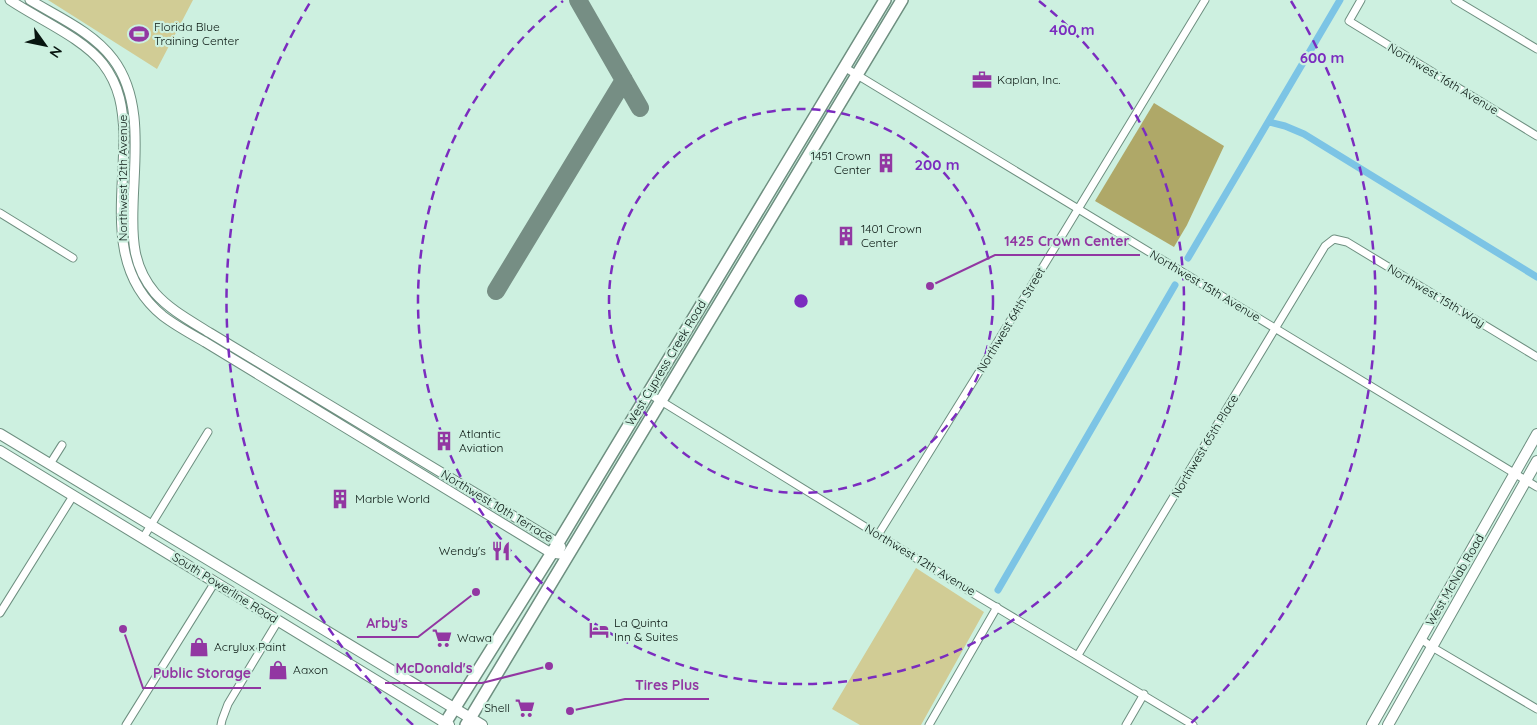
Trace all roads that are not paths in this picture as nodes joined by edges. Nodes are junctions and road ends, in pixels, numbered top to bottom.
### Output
1 (10, 0) edge
2 (30, 0) edge
3 (885, 0) edge
4 (902, 0) edge
5 (1204, 0) edge
6 (1361, 0) edge
7 (1455, 0) edge
8 (1537, 49) edge
9 (844, 67) junction
10 (856, 75) junction
11 (1537, 136) edge
12 (123, 166) junction
13 (784, 167) junction
14 (134, 168) junction
15 (785, 194) junction
16 (1079, 208) junction
17 (0, 213) edge
18 (1334, 239) joint
19 (73, 258) dead end
20 (1276, 328) junction
21 (210, 333) junction
22 (205, 342) junction
23 (1537, 357) edge
24 (648, 393) junction
25 (661, 401) junction
26 (371, 430) joint
27 (208, 432) dead end
28 (0, 434) edge
29 (1537, 434) edge
30 (62, 445) dead end
31 (20, 446) junction
32 (387, 451) joint
33 (1, 454) edge
34 (422, 461) junction
35 (1537, 461) edge
36 (50, 464) junction
37 (417, 470) junction
38 (1515, 474) junction
39 (1526, 480) junction
40 (1537, 487) edge
41 (73, 496) junction
42 (151, 525) junction
43 (878, 535) junction
44 (143, 538) junction
45 (554, 548) junction
46 (568, 555) junction
47 (211, 562) junction
48 (237, 578) junction
49 (216, 582) junction
50 (997, 607) junction
51 (0, 613) edge
52 (278, 621) junction
53 (326, 631) junction
54 (297, 633) junction
55 (1421, 639) junction
56 (1432, 647) junction
57 (1078, 655) junction
58 (1144, 694) junction
59 (455, 708) junction
60 (1537, 709) edge
61 (468, 721) edge
62 (446, 724) edge
63 (126, 725) edge
64 (221, 725) edge
65 (482, 725) edge
66 (929, 725) edge
67 (1126, 725) edge
68 (1193, 725) edge
69 (1372, 725) edge
70 (1388, 725) edge

1 - 12 street, Northwest 12th Avenue
2 - 14 street, Northwest 12th Avenue
3 - 9 main road, West Cypress Creek Road
4 - 10 main road, West Cypress Creek Road
5 - 16 street, Northwest 64th Street
6 - 11 street, Northwest 16th Avenue
7 - 8 street
9 - 10 street, Northwest 15th Avenue
9 - 13 main road, West Cypress Creek Road
10 - 15 main road, West Cypress Creek Road
10 - 16 street, Northwest 15th Avenue
12 - 14 street
12 - 22 street, Northwest 12th Avenue
13 - 15 main road
13 - 24 main road, West Cypress Creek Road
14 - 21 street, Northwest 12th Avenue
15 - 25 main road, West Cypress Creek Road
16 - 20 street, Northwest 15th Avenue
16 - 43 street, Northwest 64th Street
17 - 19 street
18 - 20 street, Northwest 65th Place
18 - 23 street, Northwest 15th Way
20 - 38 street, Northwest 15th Avenue
20 - 57 street, Northwest 65th Place
21 - 22 street
21 - 26 street, Northwest 12th Avenue
22 - 32 street, Northwest 12th Avenue
24 - 25 street, Northwest 12th Avenue
24 - 45 main road, West Cypress Creek Road
25 - 43 street, Northwest 12th Avenue
25 - 46 main road, West Cypress Creek Road
26 - 34 street, Northwest 10th Terrace
27 - 42 street
28 - 31 main road, South Powerline Road
29 - 38 main road, West McNab Road
30 - 36 street
31 - 33 main road
31 - 36 main road, South Powerline Road
32 - 37 street, Northwest 10th Terrace
33 - 41 main road, South Powerline Road
34 - 37 street
34 - 45 street, Northwest 10th Terrace
35 - 39 main road, West McNab Road
36 - 42 main road, South Powerline Road
37 - 45 street, Northwest 10th Terrace
38 - 39 street, Northwest 15th Avenue
38 - 55 main road, West McNab Road
39 - 40 street, Northwest 15th Avenue
39 - 56 main road, West McNab Road
41 - 44 main road, South Powerline Road
41 - 51 street
42 - 44 street
42 - 47 main road, South Powerline Road
43 - 50 street, Northwest 12th Avenue
44 - 49 main road, South Powerline Road
45 - 46 street, Northwest 10th Terrace
45 - 59 main road, West Cypress Creek Road
46 - 61 main road, West Cypress Creek Road
47 - 48 main road, South Powerline Road
47 - 49 main road
48 - 49 main road
48 - 53 main road, South Powerline Road
49 - 52 main road, South Powerline Road
49 - 63 street
50 - 57 street, Northwest 12th Avenue
50 - 66 street
52 - 54 main road, South Powerline Road
52 - 64 street
53 - 54 main road
53 - 59 main road, South Powerline Road
54 - 62 main road, South Powerline Road
55 - 56 street
55 - 69 main road, West McNab Road
56 - 60 street
56 - 70 main road, West McNab Road
57 - 58 street, Northwest 12th Avenue
58 - 67 street
58 - 68 street, Northwest 12th Avenue
59 - 61 main road, South Powerline Road
59 - 62 main road, West Cypress Creek Road
61 - 65 main road, South Powerline Road

